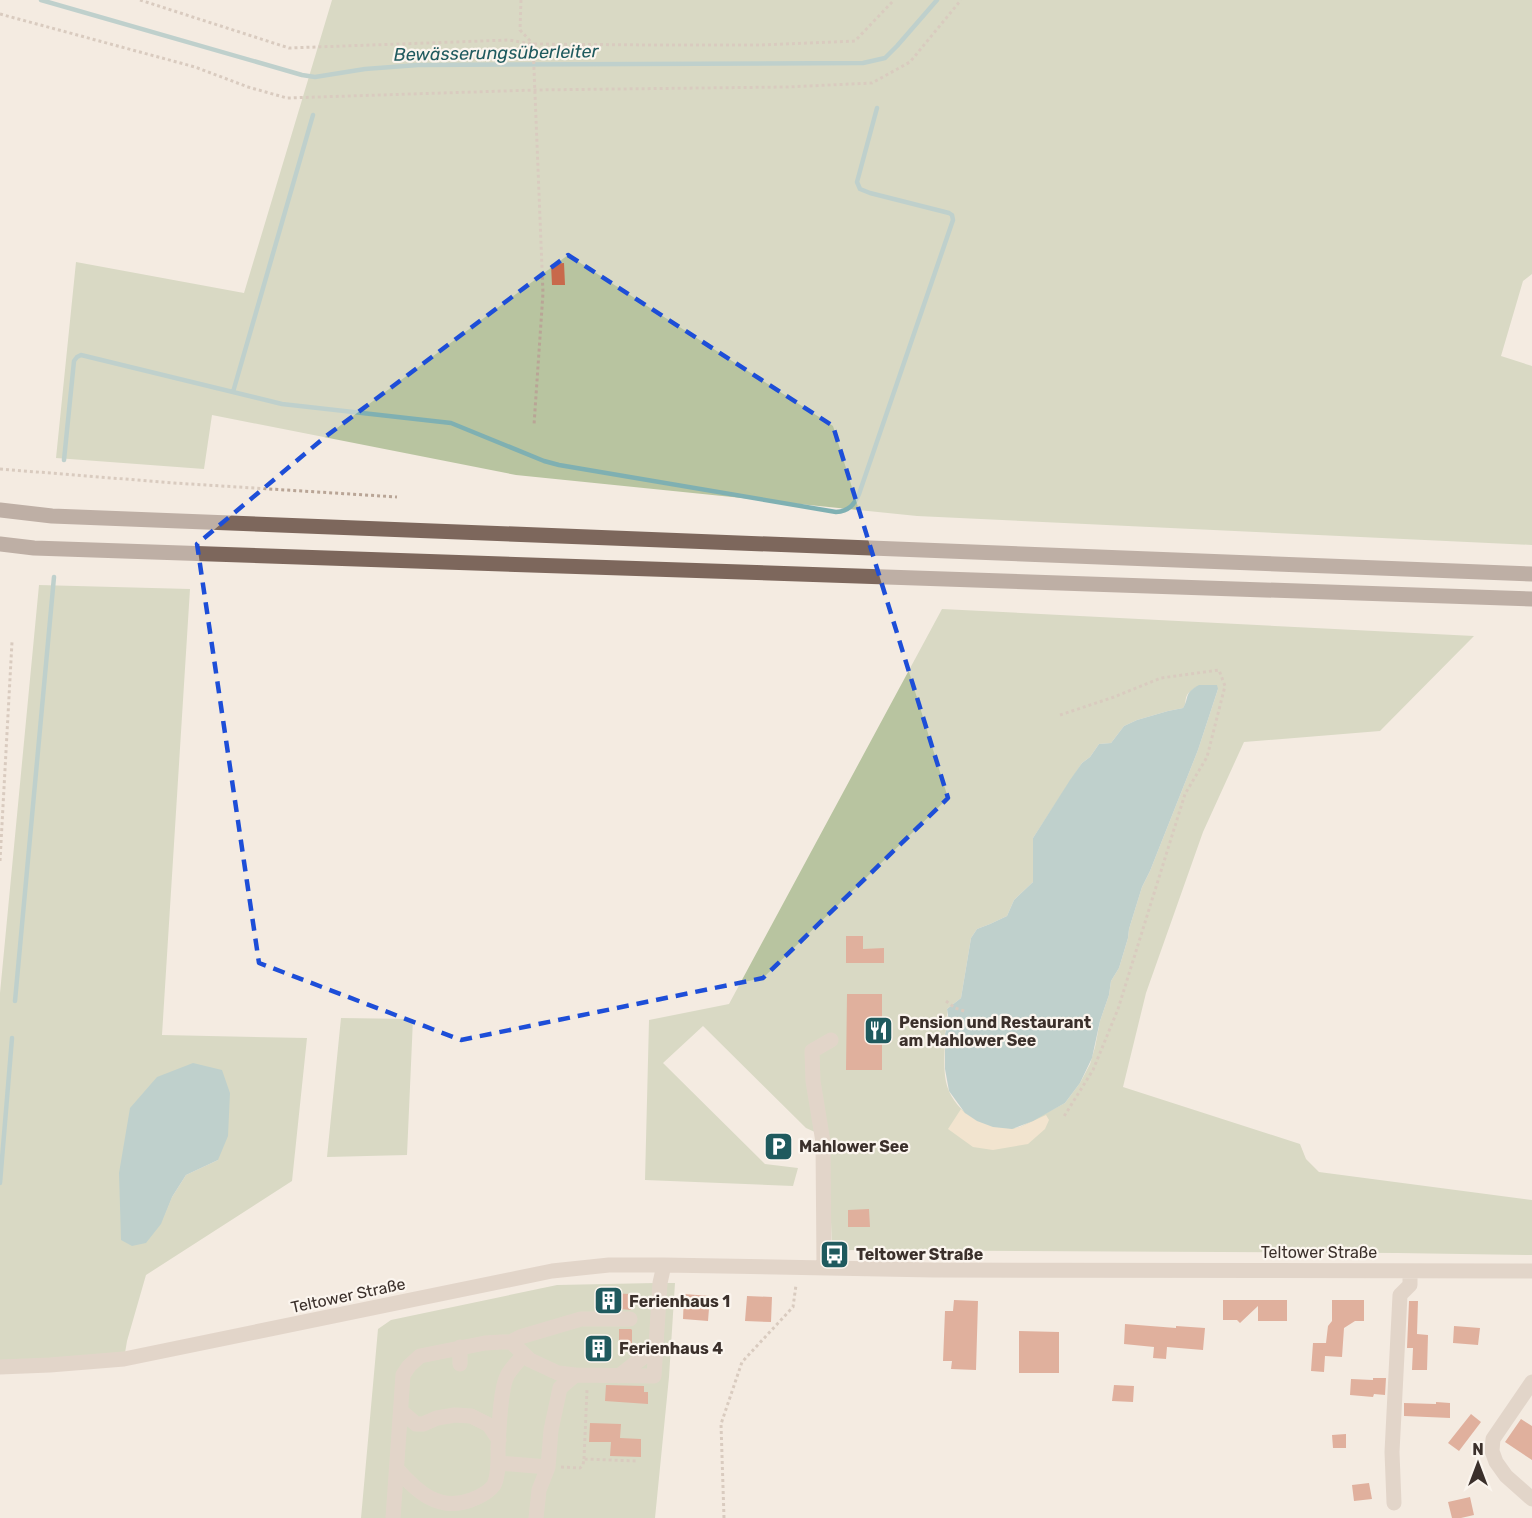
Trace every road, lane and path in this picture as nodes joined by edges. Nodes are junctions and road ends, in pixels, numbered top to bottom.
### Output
1 (140, 0) edge
2 (521, 0) edge
3 (894, 0) edge
4 (962, 0) edge
5 (0, 14) edge
6 (533, 44) junction
7 (535, 90) junction
8 (534, 425) dead end
9 (0, 468) edge
10 (397, 497) dead end
11 (0, 510) edge
12 (0, 544) edge
13 (1532, 574) edge
14 (1532, 599) edge
15 (12, 642) dead end
16 (1060, 715) dead end
17 (0, 861) edge
18 (946, 1001) dead end
19 (967, 1012) dead end
20 (831, 1040) dead end
21 (1063, 1118) dead end
22 (664, 1265) junction
23 (824, 1268) junction
24 (1410, 1270) junction
25 (1532, 1271) edge
26 (796, 1285) dead end
27 (630, 1319) dead end
28 (511, 1342) junction
29 (460, 1347) junction
30 (656, 1347) junction
31 (524, 1354) junction
32 (460, 1364) dead end
33 (0, 1367) edge
34 (619, 1376) junction
35 (581, 1380) junction
36 (1532, 1383) edge
37 (401, 1411) junction
38 (499, 1440) junction
39 (584, 1459) junction
40 (637, 1461) dead end
41 (498, 1463) junction
42 (548, 1467) junction
43 (397, 1469) junction
44 (1532, 1499) edge
45 (1394, 1503) dead end
46 (393, 1518) edge
47 (536, 1518) edge
48 (724, 1518) edge

1 - 6 path
2 - 6 path
3 - 6 path
4 - 7 path
5 - 7 path
6 - 7 path
7 - 8 path
9 - 10 path
11 - 13 main road
12 - 14 main road
15 - 17 path
16 - 21 path
18 - 19 path
20 - 23 street
22 - 23 street, Teltower Straße
22 - 30 street
22 - 33 street, Teltower Straße
23 - 24 street, Teltower Straße
24 - 25 street, Teltower Straße
24 - 45 street
26 - 48 path
27 - 28 street
28 - 29 street
28 - 31 street
29 - 32 street
29 - 37 street
30 - 34 street
30 - 34 street
31 - 35 street
31 - 38 street
34 - 35 street
35 - 39 path
35 - 42 street
36 - 44 street
37 - 38 street
37 - 43 street
38 - 41 street
39 - 40 path
39 - 42 path
41 - 42 street
41 - 43 street
42 - 47 street
43 - 46 street

